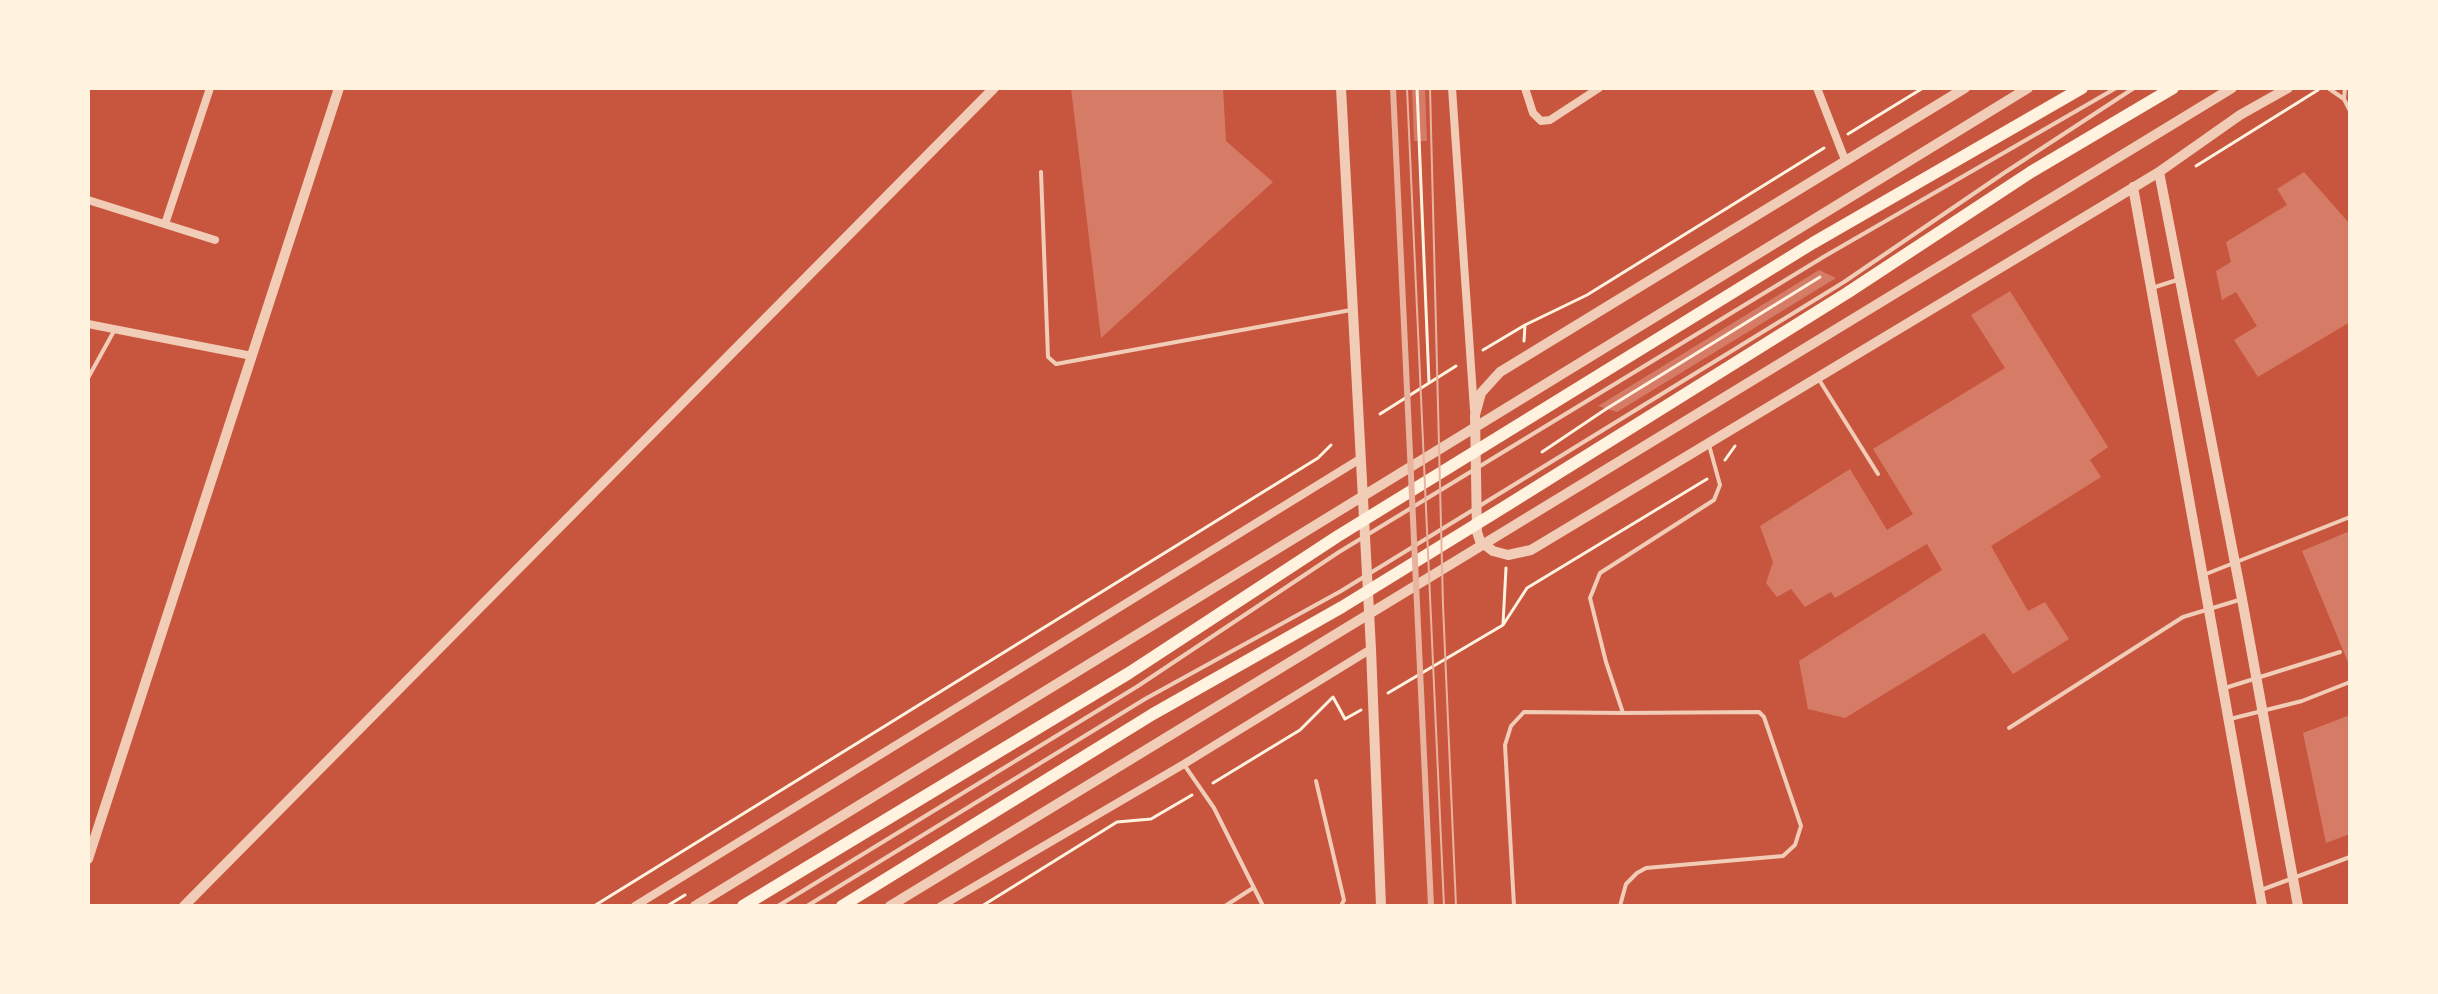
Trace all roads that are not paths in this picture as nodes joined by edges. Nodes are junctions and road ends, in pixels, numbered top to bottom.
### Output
1 (210, 88) edge
2 (339, 88) edge
3 (994, 88) edge
4 (1341, 88) edge
5 (1452, 88) edge
6 (1525, 88) edge
7 (1599, 88) edge
8 (1817, 88) edge
9 (1965, 88) edge
10 (2028, 88) edge
11 (2082, 88) edge
12 (2116, 88) edge
13 (2134, 88) edge
14 (2173, 88) edge
15 (2232, 88) edge
16 (2288, 88) edge
17 (2328, 88) edge
18 (2345, 88) edge
19 (2344, 99) junction
20 (2350, 111) edge
21 (1845, 160) junction
22 (1041, 172) dead end
23 (2159, 172) junction
24 (2133, 187) junction
25 (88, 200) edge
26 (165, 224) junction
27 (215, 240) dead end
28 (2180, 279) junction
29 (2152, 288) junction
30 (1351, 310) junction
31 (88, 324) edge
32 (115, 329) junction
33 (252, 356) junction
34 (88, 378) edge
35 (1818, 378) junction
36 (1475, 415) junction
37 (1709, 445) junction
38 (1360, 459) junction
39 (1878, 474) dead end
40 (2350, 517) edge
41 (2235, 564) junction
42 (2204, 575) junction
43 (2242, 599) junction
44 (2210, 609) junction
45 (1371, 649) junction
46 (2340, 652) dead end
47 (2256, 679) junction
48 (2350, 682) edge
49 (2224, 689) junction
50 (2262, 711) junction
51 (1623, 713) junction
52 (2229, 720) junction
53 (2009, 728) dead end
54 (1184, 764) junction
55 (1316, 781) dead end
56 (2350, 857) edge
57 (88, 859) edge
58 (2292, 878) junction
59 (1254, 887) junction
60 (2259, 891) junction
61 (184, 906) edge
62 (635, 906) edge
63 (695, 906) edge
64 (743, 906) edge
65 (778, 906) edge
66 (807, 906) edge
67 (842, 906) edge
68 (890, 906) edge
69 (941, 906) edge
70 (1225, 906) edge
71 (1263, 906) edge
72 (1341, 906) edge
73 (1381, 906) edge
74 (1514, 906) edge
75 (1620, 906) edge
76 (2262, 906) edge
77 (2298, 906) edge

1 - 26 street
2 - 33 street
3 - 61 street
4 - 30 street
5 - 36 street
6 - 7 street
8 - 21 street
9 - 21 street
10 - 63 street
11 - 64 highway
12 - 65 lane
13 - 66 lane
14 - 67 highway
15 - 68 street
16 - 23 street
17 - 19 lane
18 - 19 lane
19 - 20 lane
21 - 36 street
22 - 30 lane
23 - 24 street
23 - 28 street
24 - 29 street
24 - 35 street
25 - 26 street
26 - 27 street
28 - 29 lane
28 - 41 street
29 - 42 street
30 - 38 street
31 - 32 street
32 - 33 street
32 - 34 lane
33 - 57 street
35 - 37 street
35 - 39 lane
36 - 37 street
37 - 51 lane
38 - 45 street
38 - 62 street
40 - 41 lane
41 - 42 lane
41 - 43 street
42 - 44 street
43 - 44 lane
43 - 47 street
44 - 49 street
44 - 53 lane
45 - 54 street
45 - 73 street
46 - 47 lane
47 - 49 lane
47 - 50 street
48 - 50 lane
49 - 52 street
50 - 52 lane
50 - 58 street
51 - 74 lane
51 - 75 lane
52 - 60 street
54 - 59 lane
54 - 69 street
55 - 72 lane
56 - 58 lane
58 - 60 lane
58 - 77 street
59 - 70 lane
59 - 71 lane
60 - 76 street

